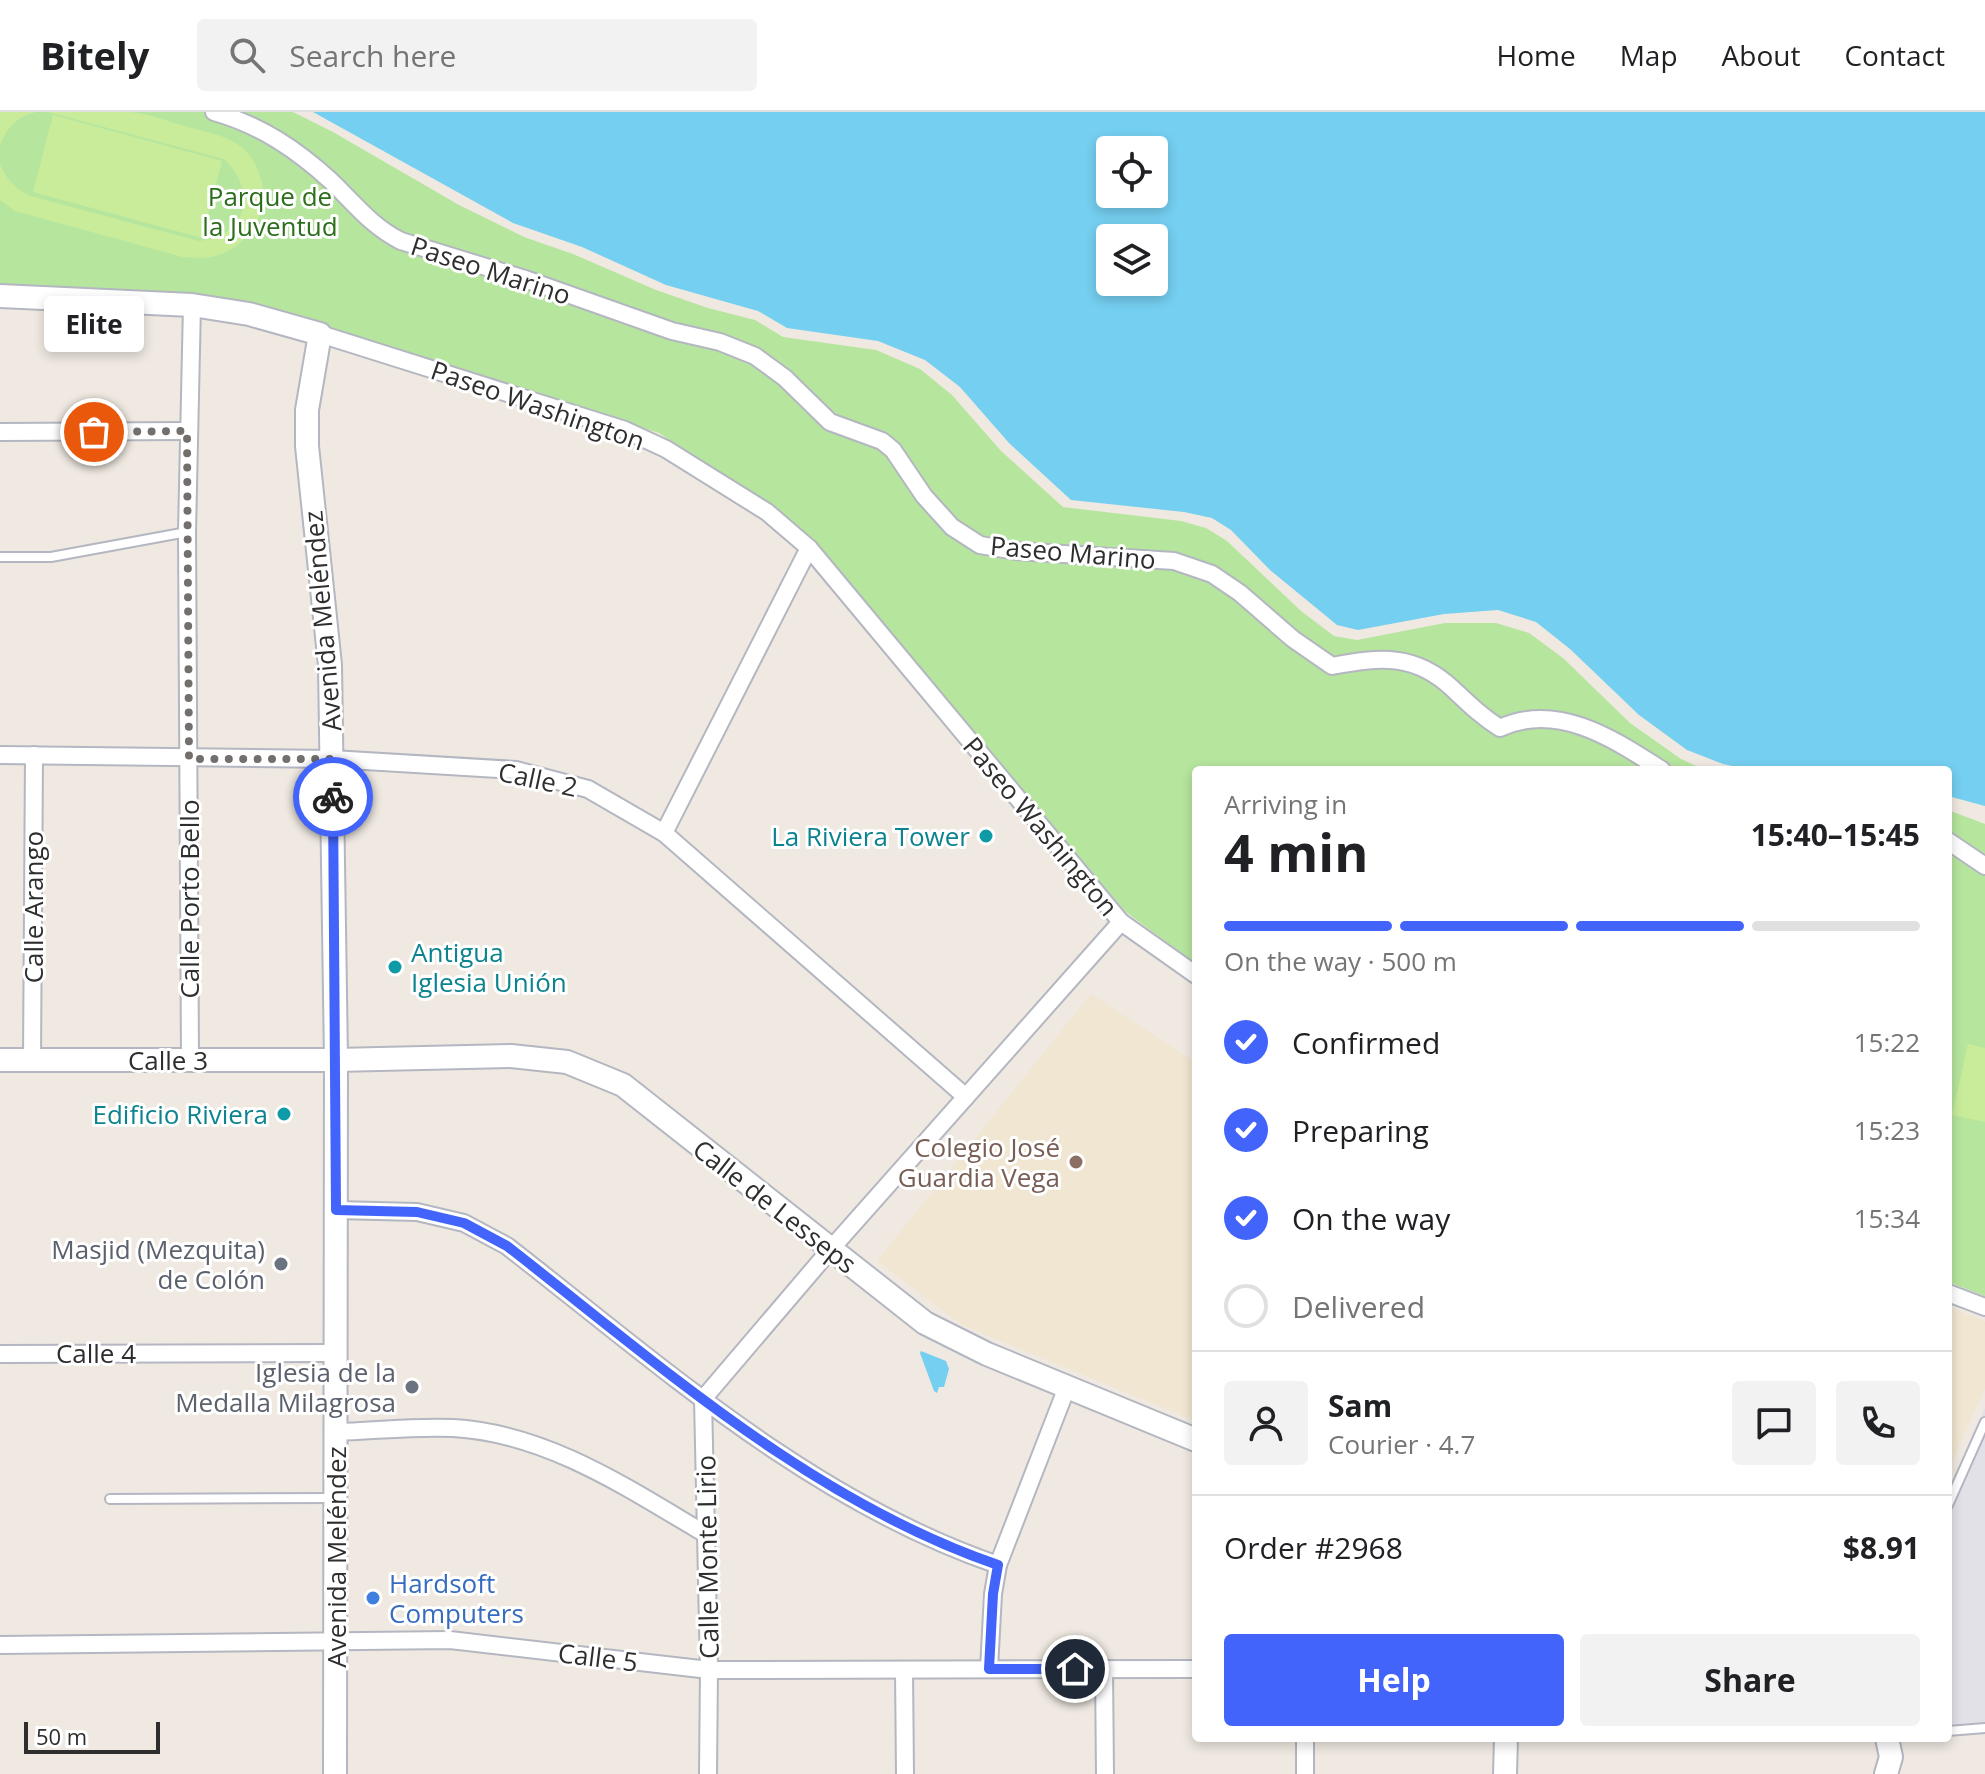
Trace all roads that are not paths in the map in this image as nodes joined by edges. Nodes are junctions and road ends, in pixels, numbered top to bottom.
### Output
1 (214, 112) edge
2 (0, 296) edge
3 (192, 305) junction
4 (320, 334) junction
5 (187, 431) junction
6 (0, 432) edge
7 (187, 532) junction
8 (809, 548) junction
9 (0, 557) edge
10 (0, 755) edge
11 (34, 755) junction
12 (189, 759) junction
13 (332, 759) junction
14 (1655, 766) edge
15 (664, 833) junction
16 (1952, 844) edge
17 (1985, 866) edge
18 (1121, 922) junction
19 (1192, 972) edge
20 (0, 1060) edge
21 (32, 1060) junction
22 (190, 1060) junction
23 (336, 1060) junction
24 (966, 1097) junction
25 (336, 1210) junction
26 (830, 1250) junction
27 (1952, 1295) edge
28 (1985, 1307) edge
29 (336, 1353) junction
30 (0, 1354) edge
31 (1067, 1387) junction
32 (703, 1399) junction
33 (1985, 1422) edge
34 (336, 1432) junction
35 (1192, 1438) edge
36 (1952, 1496) edge
37 (336, 1498) junction
38 (110, 1499) dead end
39 (707, 1535) junction
40 (998, 1565) junction
41 (336, 1643) junction
42 (0, 1645) edge
43 (989, 1669) junction
44 (1104, 1669) junction
45 (1192, 1669) edge
46 (709, 1670) junction
47 (904, 1670) junction
48 (1985, 1728) edge
49 (1952, 1731) edge
50 (1305, 1742) edge
51 (1506, 1742) edge
52 (335, 1774) edge
53 (708, 1774) edge
54 (905, 1774) edge
55 (1105, 1774) edge
56 (1305, 1774) edge
57 (1505, 1774) edge

1 - 14 street, Paseo Marino
2 - 3 street, Paseo Washington
3 - 4 street, Paseo Washington
3 - 5 street, Calle Porto Bello
4 - 8 street, Paseo Washington
4 - 13 street, Avenida Meléndez
5 - 6 street
5 - 7 street, Calle Porto Bello
7 - 9 lane
7 - 12 street, Calle Porto Bello
8 - 15 street
8 - 18 street, Paseo Washington
10 - 11 street, Calle 2
11 - 12 street, Calle 2
11 - 21 street, Calle Arango
12 - 13 street, Calle 2
12 - 22 street, Calle Porto Bello
13 - 15 street, Calle 2
13 - 23 street, Avenida Meléndez
15 - 24 street, Calle 2
16 - 17 street
18 - 19 street, Paseo Washington
18 - 24 street
20 - 21 street, Calle 3
21 - 22 street, Calle 3
22 - 23 street, Calle 3
23 - 25 street, Avenida Meléndez
23 - 26 street, Calle de Lesseps
24 - 26 street
25 - 29 street, Avenida Meléndez
25 - 32 street
26 - 31 street, Calle de Lesseps
26 - 32 street
27 - 28 street
29 - 30 street, Calle 4
29 - 34 street, Avenida Meléndez
31 - 35 street, Calle de Lesseps
31 - 40 street
32 - 39 street, Calle Monte Lirio
32 - 40 street
33 - 36 lane
34 - 37 street, Avenida Meléndez
34 - 39 street
37 - 38 lane
37 - 41 street, Avenida Meléndez
39 - 46 street, Calle Monte Lirio
40 - 43 street
41 - 42 street, Calle 5
41 - 46 street, Calle 5
41 - 52 street, Avenida Meléndez
43 - 44 street, Calle 5
43 - 47 street, Calle 5
44 - 45 street, Calle 5
44 - 55 street
46 - 47 street, Calle 5
46 - 53 street, Calle Monte Lirio
47 - 54 street
48 - 49 lane
50 - 56 street
51 - 57 street

